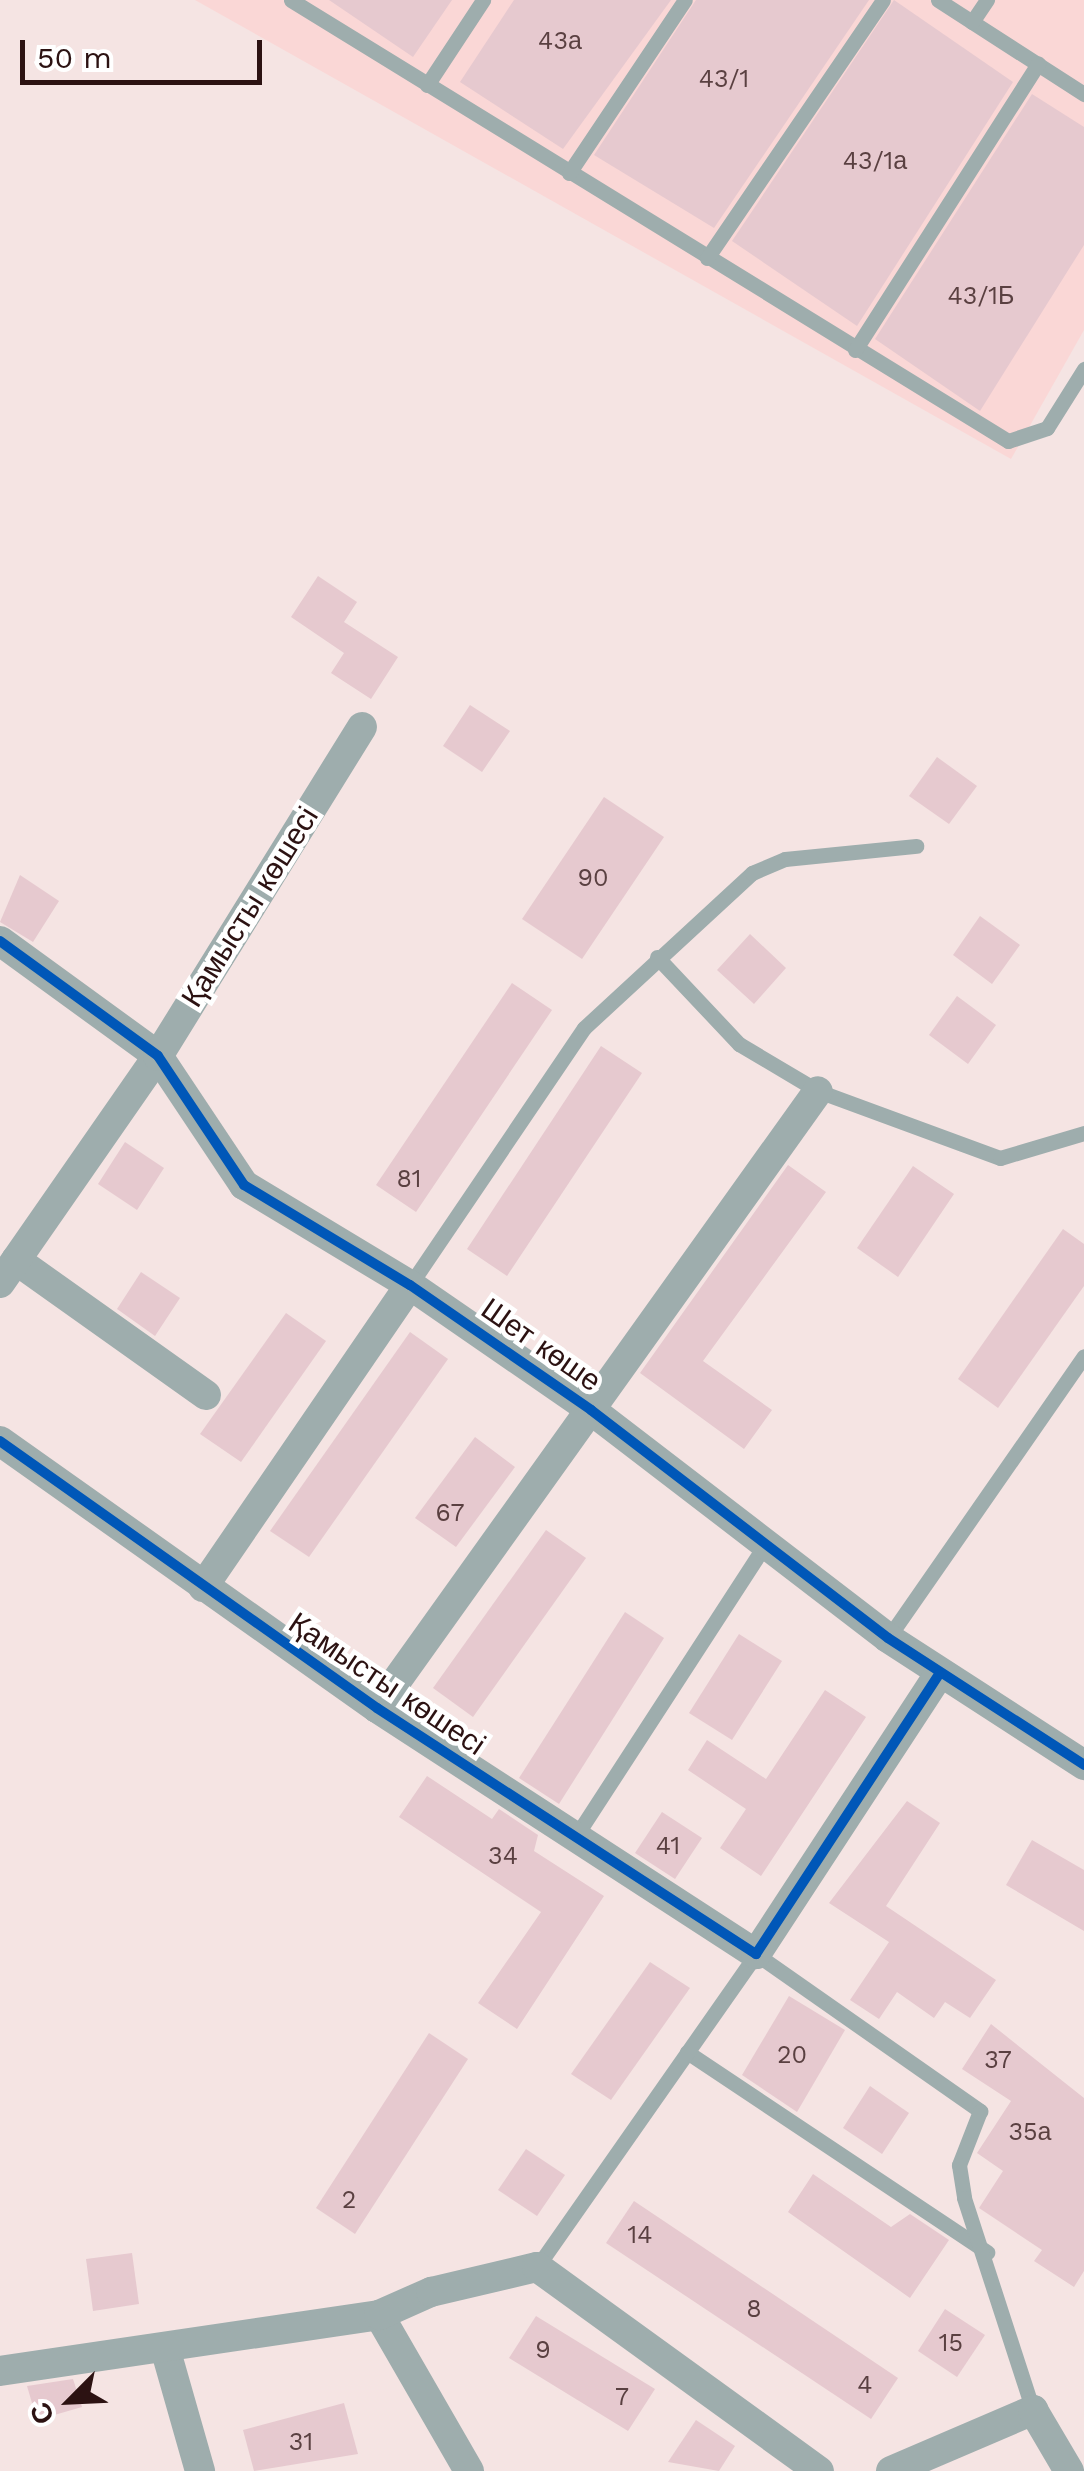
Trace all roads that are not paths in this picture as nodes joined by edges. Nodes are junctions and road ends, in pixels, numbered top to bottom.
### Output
1 (292, 0) edge
2 (482, 0) edge
3 (685, 0) edge
4 (883, 0) edge
5 (938, 0) edge
6 (986, 0) edge
7 (972, 22) junction
8 (1038, 64) junction
9 (427, 84) junction
10 (1084, 94) edge
11 (569, 173) junction
12 (707, 258) junction
13 (854, 350) junction
14 (1084, 368) edge
15 (362, 727) dead end
16 (916, 846) dead end
17 (0, 941) edge
18 (657, 957) junction
19 (158, 1056) junction
20 (818, 1091) junction
21 (1084, 1133) edge
22 (8, 1272) edge
23 (410, 1285) junction
24 (1084, 1356) edge
25 (206, 1394) dead end
26 (591, 1410) junction
27 (0, 1440) edge
28 (765, 1545) junction
29 (203, 1586) junction
30 (888, 1638) junction
31 (938, 1674) junction
32 (376, 1708) junction
33 (1084, 1765) edge
34 (573, 1840) junction
35 (756, 1954) junction
36 (687, 2052) junction
37 (988, 2252) junction
38 (537, 2267) junction
39 (379, 2315) junction
40 (166, 2348) junction
41 (0, 2371) edge
42 (1034, 2410) junction
43 (200, 2471) edge
44 (469, 2471) edge
45 (820, 2471) edge
46 (890, 2471) edge
47 (1069, 2471) edge

1 - 9 lane
2 - 9 lane
3 - 11 lane
4 - 12 lane
5 - 7 lane
6 - 7 lane
7 - 8 lane
8 - 10 lane
8 - 13 lane
9 - 11 lane
11 - 12 lane
12 - 13 lane
13 - 14 lane
15 - 19 street, Қамысты көшесі
16 - 18 lane
17 - 19 street, Шет көше
18 - 20 lane
18 - 23 lane
19 - 22 street, Қамысты көшесі
19 - 23 street, Шет көше
20 - 21 lane
20 - 26 street, Қамысты көшесі
22 - 25 street
23 - 26 street, Шет көше
23 - 29 street
24 - 30 lane
26 - 28 street, Шет көше
26 - 32 street, Қамысты көшесі
27 - 29 street, Қамысты көшесі
28 - 30 street, Шет көше
28 - 34 lane
29 - 32 street, Қамысты көшесі
30 - 31 street, Шет көше
31 - 33 street, Шет көше
31 - 35 street
32 - 34 street, Қамысты көшесі
34 - 35 street, Қамысты көшесі
35 - 36 lane
35 - 37 lane
36 - 37 lane
36 - 38 lane
37 - 42 lane
38 - 39 street
38 - 45 street
39 - 40 street
39 - 44 street
40 - 41 street
40 - 43 street
42 - 46 street
42 - 47 street

